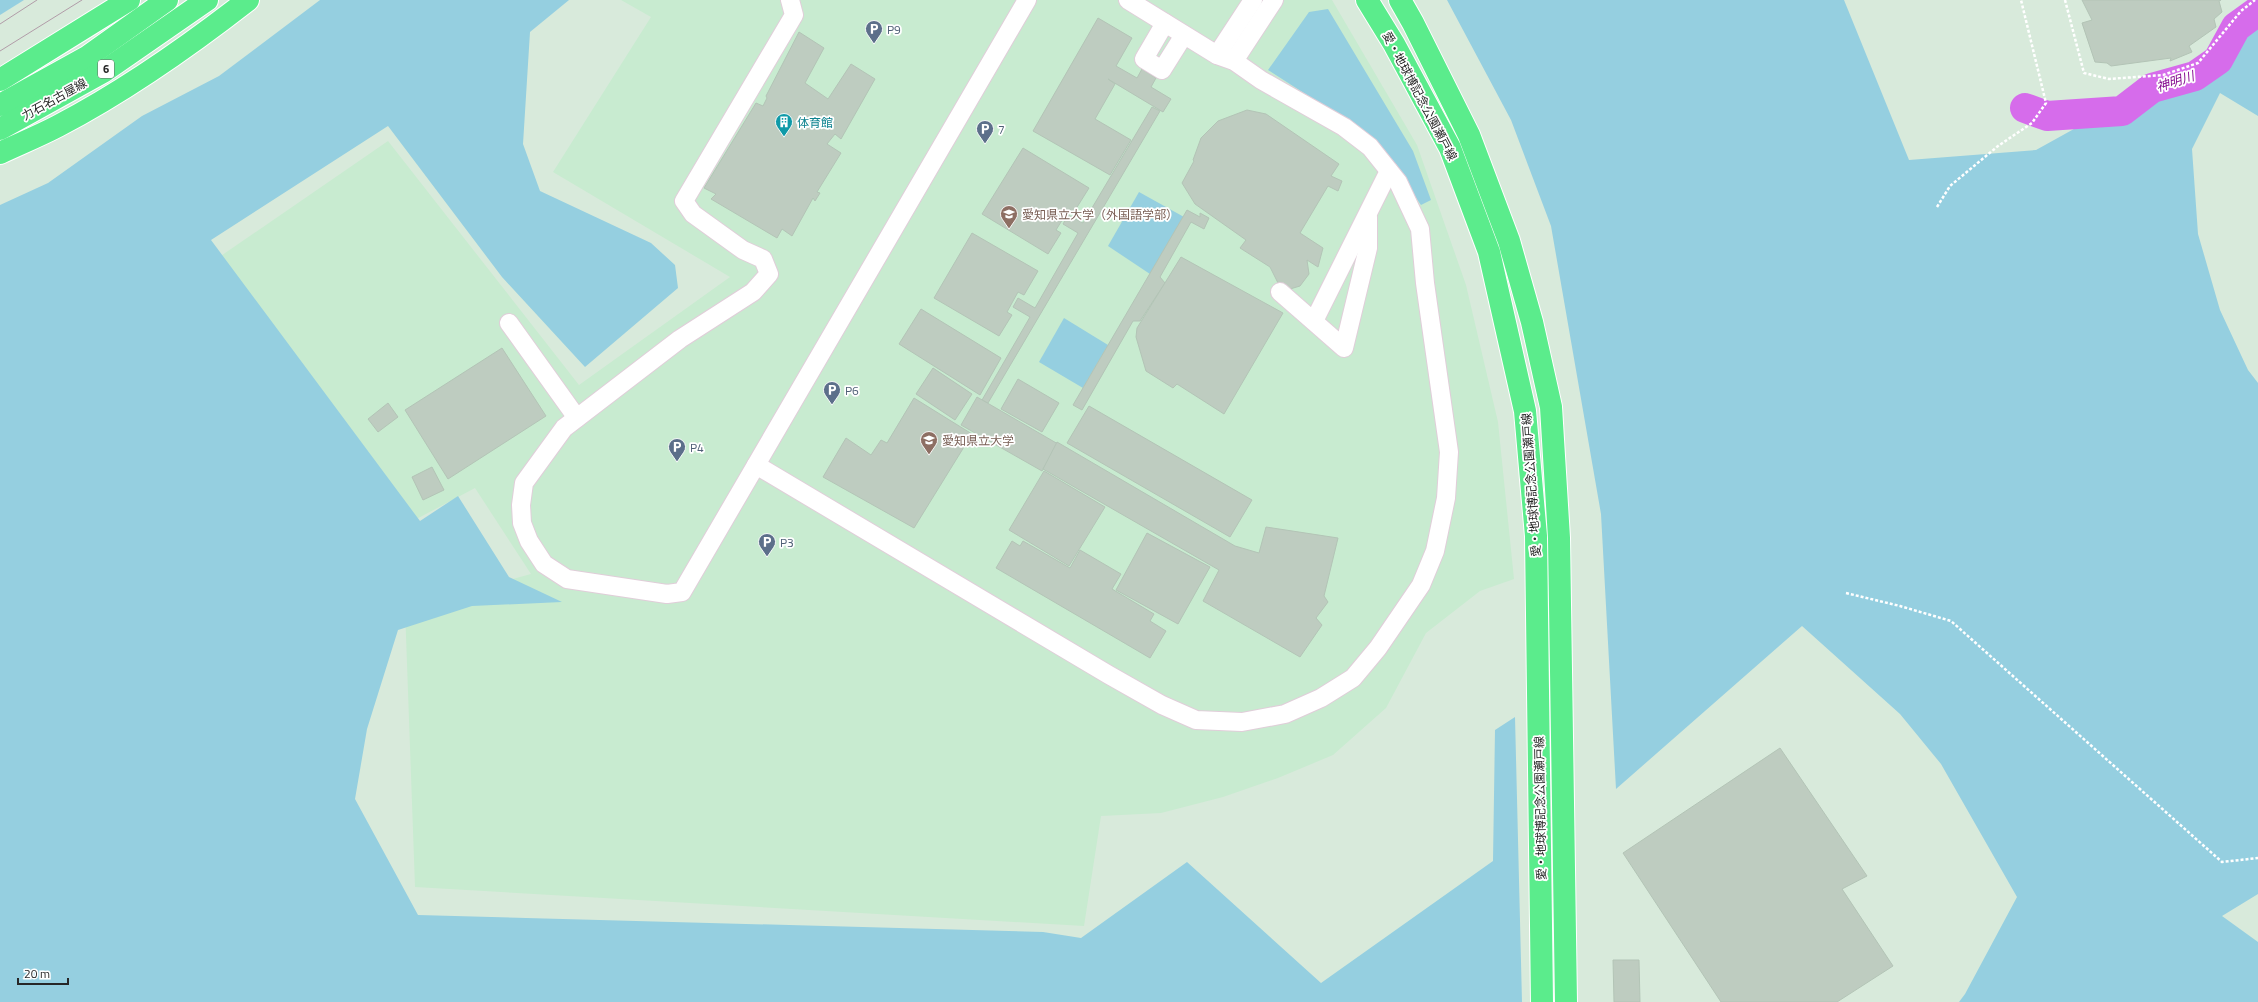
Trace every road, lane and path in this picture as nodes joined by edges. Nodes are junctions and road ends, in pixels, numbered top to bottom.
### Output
1 (129, 0) edge
2 (167, 0) edge
3 (207, 0) edge
4 (248, 0) edge
5 (790, 0) edge
6 (1027, 0) edge
7 (1128, 0) edge
8 (1253, 0) edge
9 (1274, 0) edge
10 (1368, 0) edge
11 (1400, 0) edge
12 (2021, 0) edge
13 (2065, 0) edge
14 (2255, 0) edge
15 (1166, 23) junction
16 (1184, 35) junction
17 (1225, 58) junction
18 (0, 80) edge
19 (0, 105) edge
20 (0, 129) edge
21 (0, 153) edge
22 (1389, 171) junction
23 (1937, 207) dead end
24 (1368, 217) junction
25 (1280, 292) dead end
26 (1314, 321) junction
27 (510, 323) dead end
28 (577, 418) junction
29 (756, 465) junction
30 (1846, 592) dead end
31 (2258, 858) edge
32 (1542, 1002) edge
33 (1566, 1002) edge

1 - 18 main road
2 - 19 main road, 力石名古屋線 / 6
3 - 20 main road, 力石名古屋線 / 6
4 - 21 main road, 6
5 - 28 lane
6 - 29 lane
7 - 15 lane
8 - 17 lane
9 - 17 lane
10 - 32 main road, 愛・地球博記念公園瀬戸線
11 - 33 main road, 愛・地球博記念公園瀬戸線
12 - 23 path
13 - 14 path
15 - 16 lane
15 - 16 lane
16 - 17 lane
17 - 22 lane
22 - 24 lane
22 - 29 lane
24 - 26 lane
24 - 26 lane
25 - 26 lane
27 - 28 lane
28 - 29 lane
30 - 31 path

